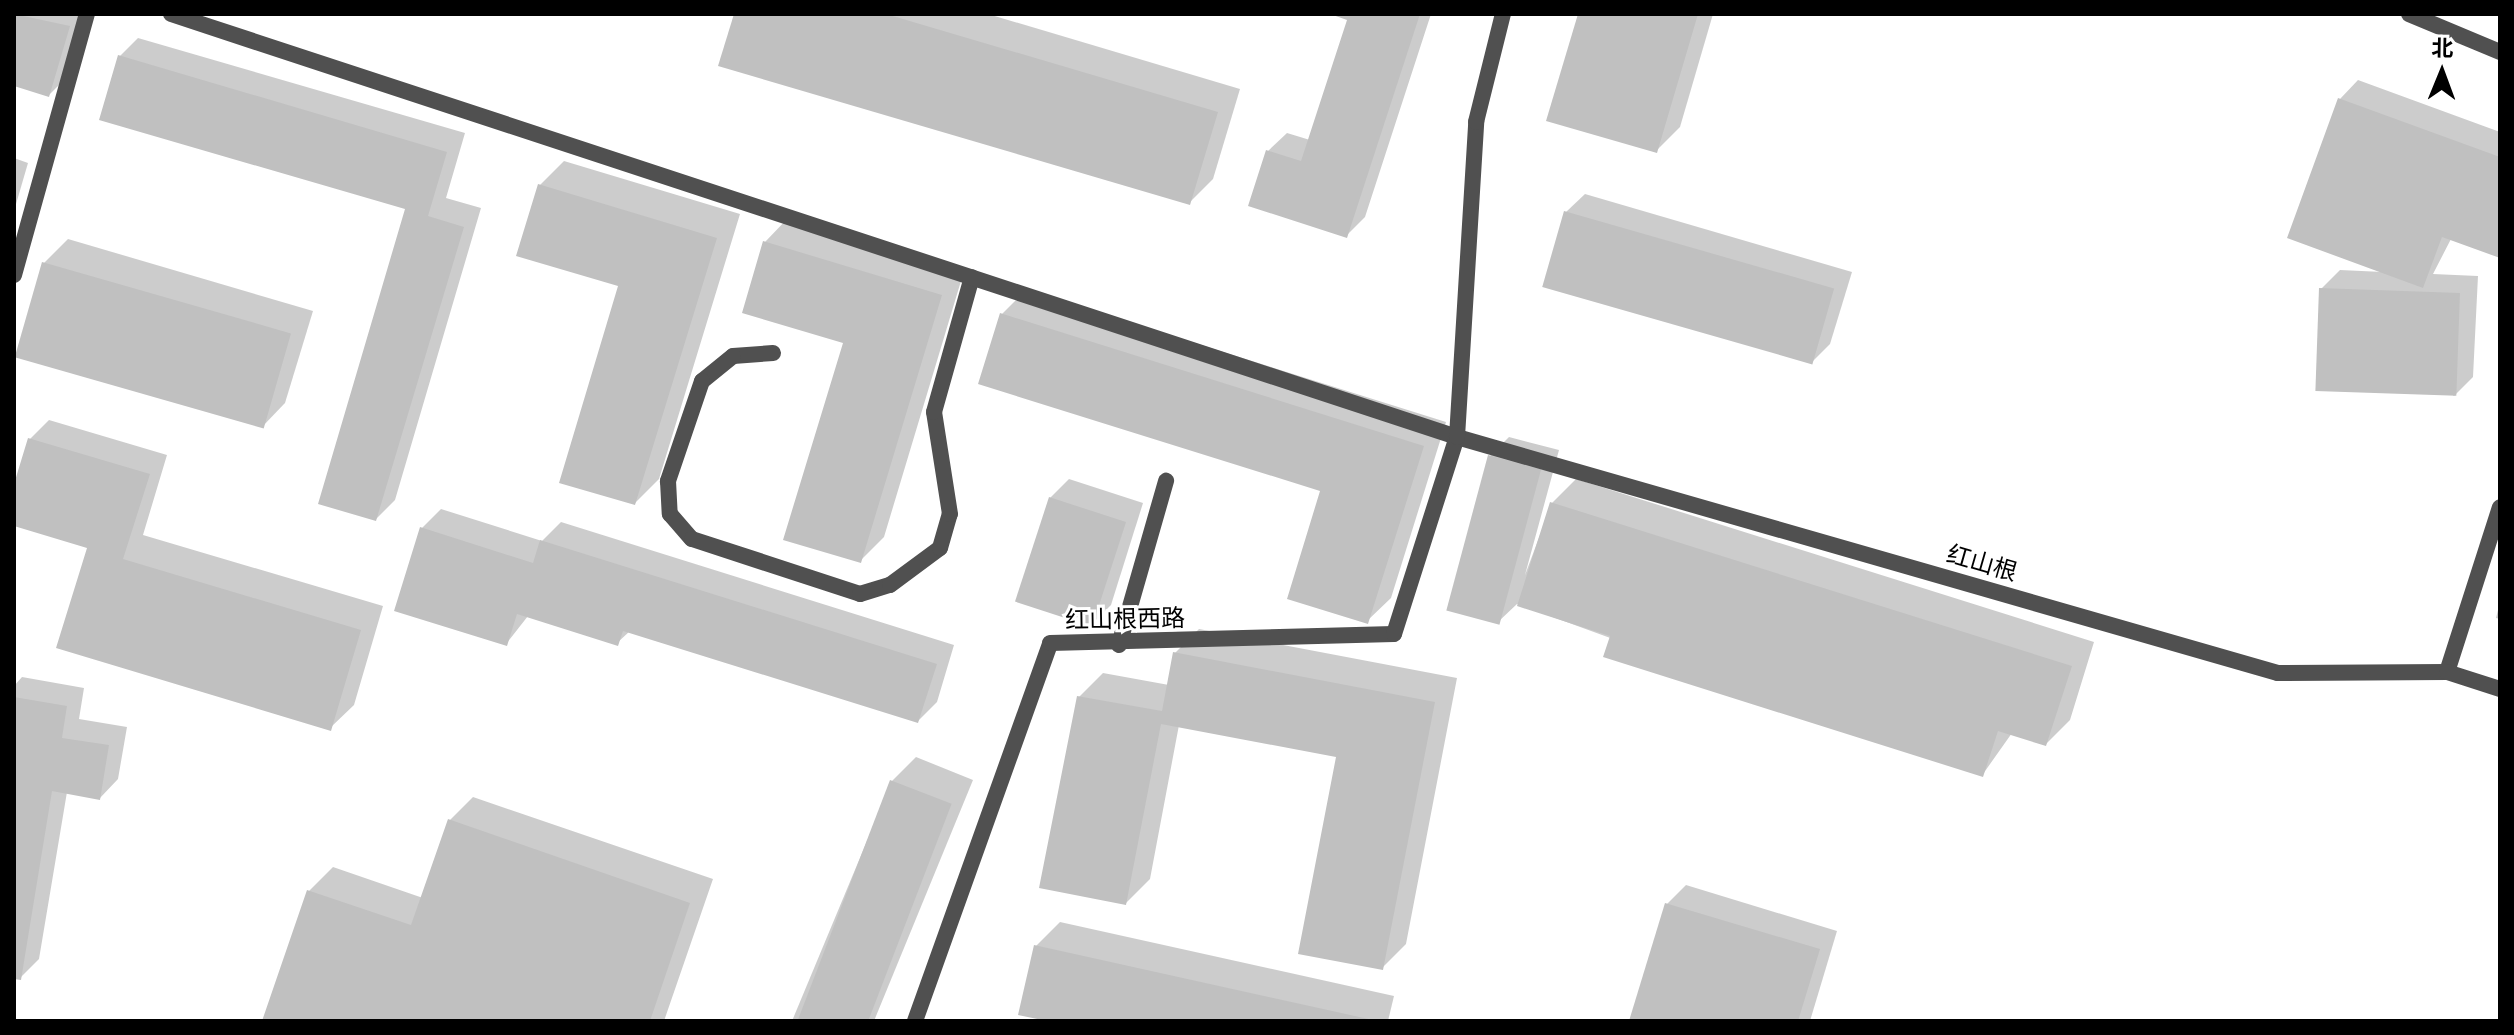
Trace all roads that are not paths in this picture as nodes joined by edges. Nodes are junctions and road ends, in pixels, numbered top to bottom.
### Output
1 (87, 14) edge
2 (171, 14) edge
3 (1503, 14) edge
4 (2409, 14) edge
5 (2500, 52) edge
6 (14, 275) edge
7 (972, 277) junction
8 (773, 353) dead end
9 (1457, 437) junction
10 (1166, 481) dead end
11 (2500, 507) edge
12 (1119, 645) junction
13 (2447, 672) junction
14 (2500, 689) edge
15 (915, 1021) edge

1 - 6 street
2 - 7 street, 红山根
3 - 9 street
4 - 5 street
7 - 8 street
7 - 9 street, 红山根
9 - 12 street, 红山根西路
9 - 13 street, 红山根
10 - 12 street
11 - 13 street
12 - 15 street, 红山根西路
13 - 14 street, 红山根

